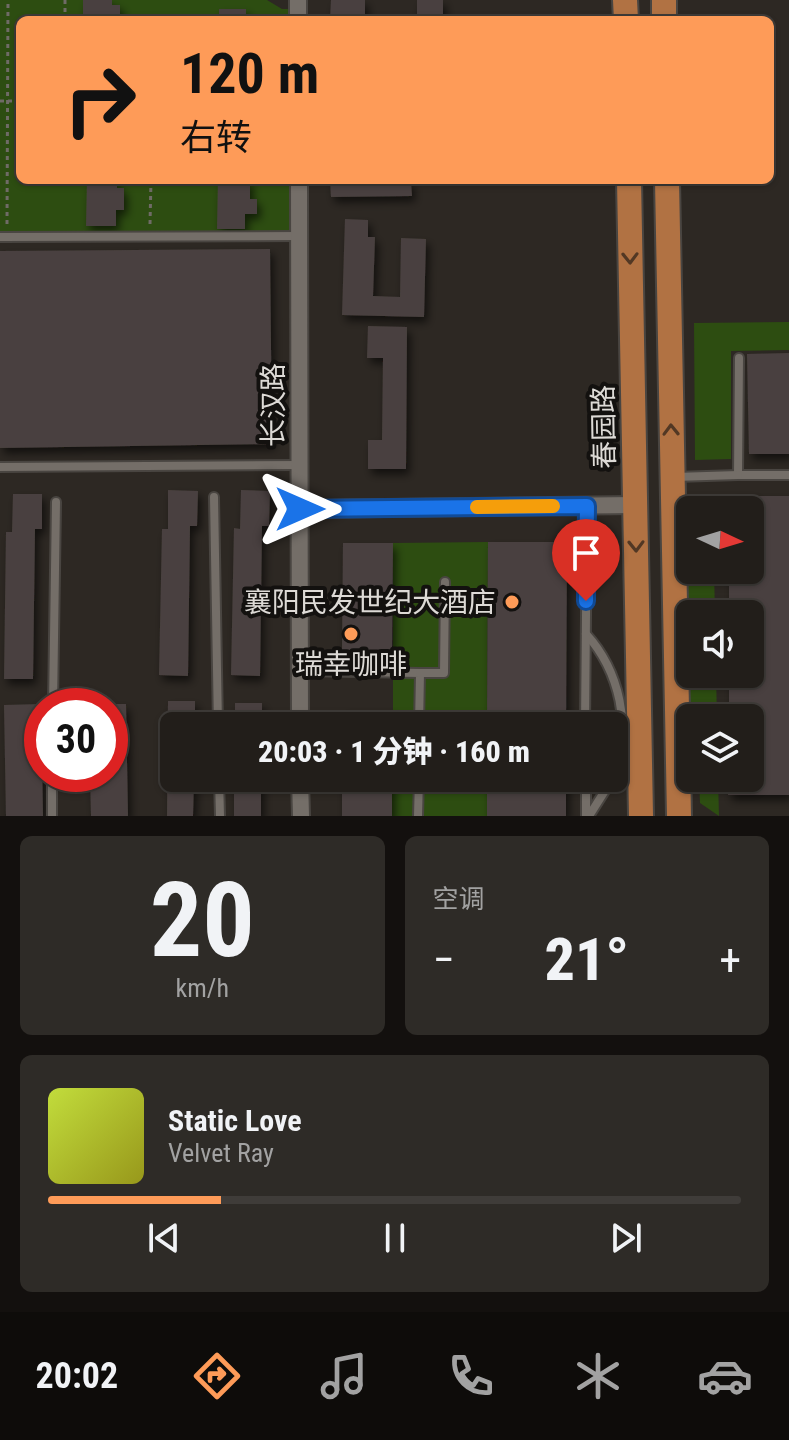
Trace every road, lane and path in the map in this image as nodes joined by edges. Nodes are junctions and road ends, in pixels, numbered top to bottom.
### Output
1 (8, 0) edge
2 (0, 101) edge
3 (7, 101) junction
4 (16, 101) edge
5 (151, 184) edge
6 (299, 184) edge
7 (629, 184) edge
8 (667, 184) edge
9 (299, 236) junction
10 (3, 237) edge
11 (150, 237) junction
12 (739, 358) dead end
13 (300, 465) junction
14 (0, 467) edge
15 (738, 475) junction
16 (789, 475) edge
17 (672, 477) junction
18 (214, 497) dead end
19 (56, 502) dead end
20 (635, 505) junction
21 (587, 506) junction
22 (300, 509) junction
23 (445, 582) dead end
24 (585, 633) junction
25 (300, 671) junction
26 (420, 673) junction
27 (53, 688) edge
28 (218, 712) edge
29 (300, 712) edge
30 (419, 712) edge
31 (585, 712) edge
32 (630, 720) junction
33 (628, 728) edge
34 (52, 792) edge
35 (219, 792) edge
36 (300, 792) edge
37 (419, 792) edge
38 (586, 792) edge
39 (604, 792) edge
40 (52, 816) edge
41 (220, 816) edge
42 (301, 816) edge
43 (418, 816) edge
44 (587, 816) edge
45 (641, 816) edge
46 (679, 816) edge

1 - 3 path
2 - 3 path
3 - 4 path
3 - 10 path
5 - 11 path
6 - 9 street, 长汉路
7 -> 20 main road, 春园路
17 -> 8 main road
9 - 11 lane
9 - 13 street, 长汉路
10 - 11 lane
12 - 15 lane
13 - 14 lane
13 - 22 street, 长汉路
15 - 16 lane
15 - 17 lane
17 - 46 main road
18 - 28 lane
19 - 27 lane
20 - 21 street
20 -> 32 main road, 春园路
21 - 22 street
21 - 24 lane
22 - 25 street, 长汉路
23 - 26 lane
24 - 31 lane
24 - 32 lane
25 - 26 lane
25 - 29 street, 长汉路
26 - 30 lane
32 - 33 lane
32 - 45 main road, 春园路
34 - 40 lane
35 - 41 lane
36 - 42 street
37 - 43 lane
38 - 44 lane
39 - 44 lane

